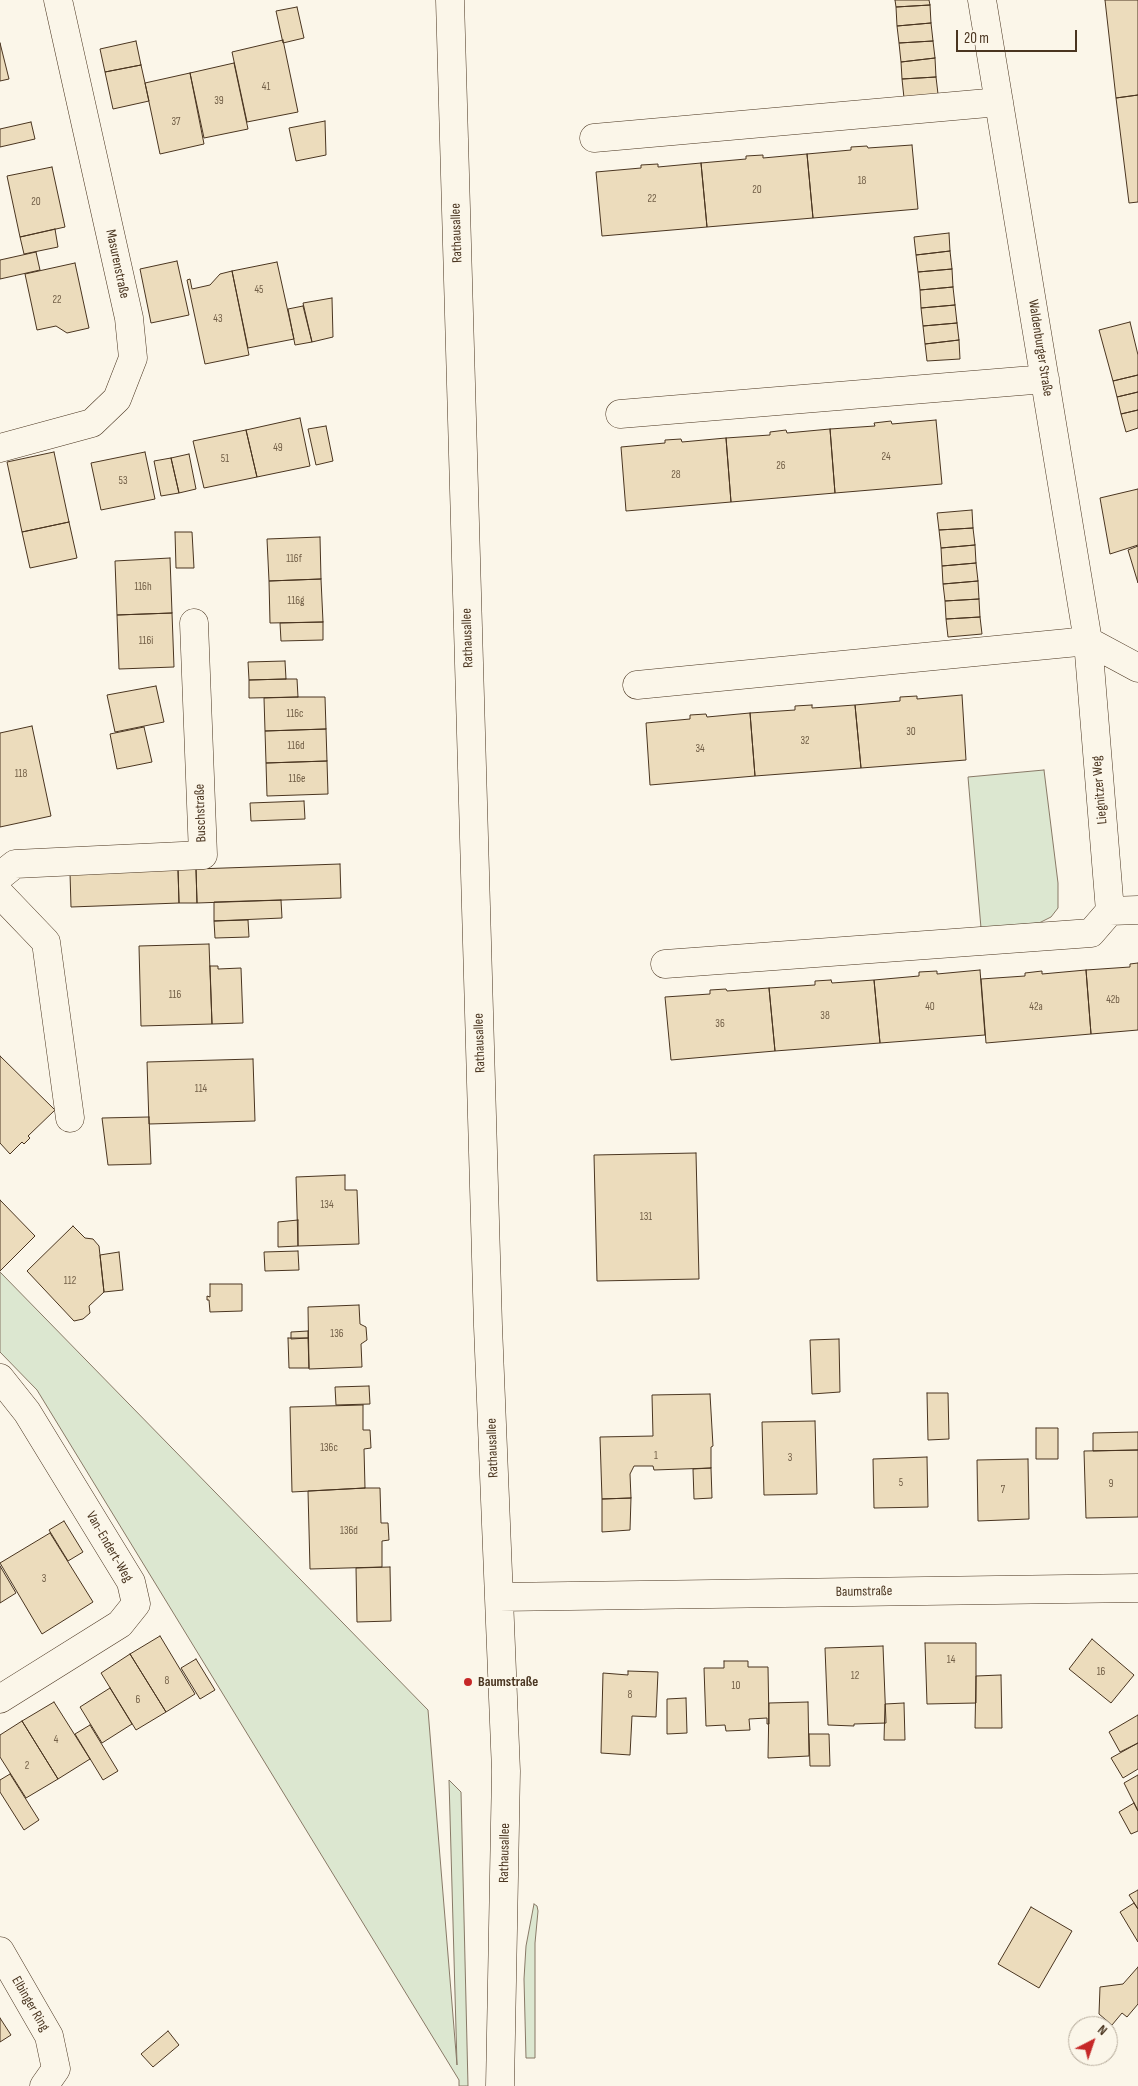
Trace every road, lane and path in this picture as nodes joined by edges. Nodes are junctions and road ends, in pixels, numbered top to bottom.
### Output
1 (58, 0) edge
2 (450, 0) edge
3 (982, 0) edge
4 (999, 102) junction
5 (594, 138) dead end
6 (1045, 379) junction
7 (620, 414) dead end
8 (0, 448) edge
9 (194, 623) dead end
10 (1088, 641) junction
11 (1138, 668) edge
12 (637, 685) dead end
13 (0, 876) edge
14 (0, 894) edge
15 (1138, 910) edge
16 (1110, 911) junction
17 (666, 964) dead end
18 (70, 1118) dead end
19 (0, 1378) edge
20 (1138, 1588) edge
21 (499, 1598) junction
22 (0, 1699) edge
23 (0, 1951) edge
24 (44, 2086) edge
25 (500, 2086) edge

1 - 8 street, Masurenstraße
2 - 21 street, Rathausallee
3 - 4 street, Waldenburger Straße
4 - 5 street
4 - 6 street, Waldenburger Straße
6 - 7 street
6 - 10 street, Waldenburger Straße
9 - 13 street, Buschstraße
10 - 11 street
10 - 12 street
10 - 16 street, Liegnitzer Weg
14 - 18 street
15 - 16 street
16 - 17 street
19 - 22 street, Van-Endert-Weg
20 - 21 street, Baumstraße
21 - 25 street, Rathausallee
23 - 24 street, Elbinger Ring

